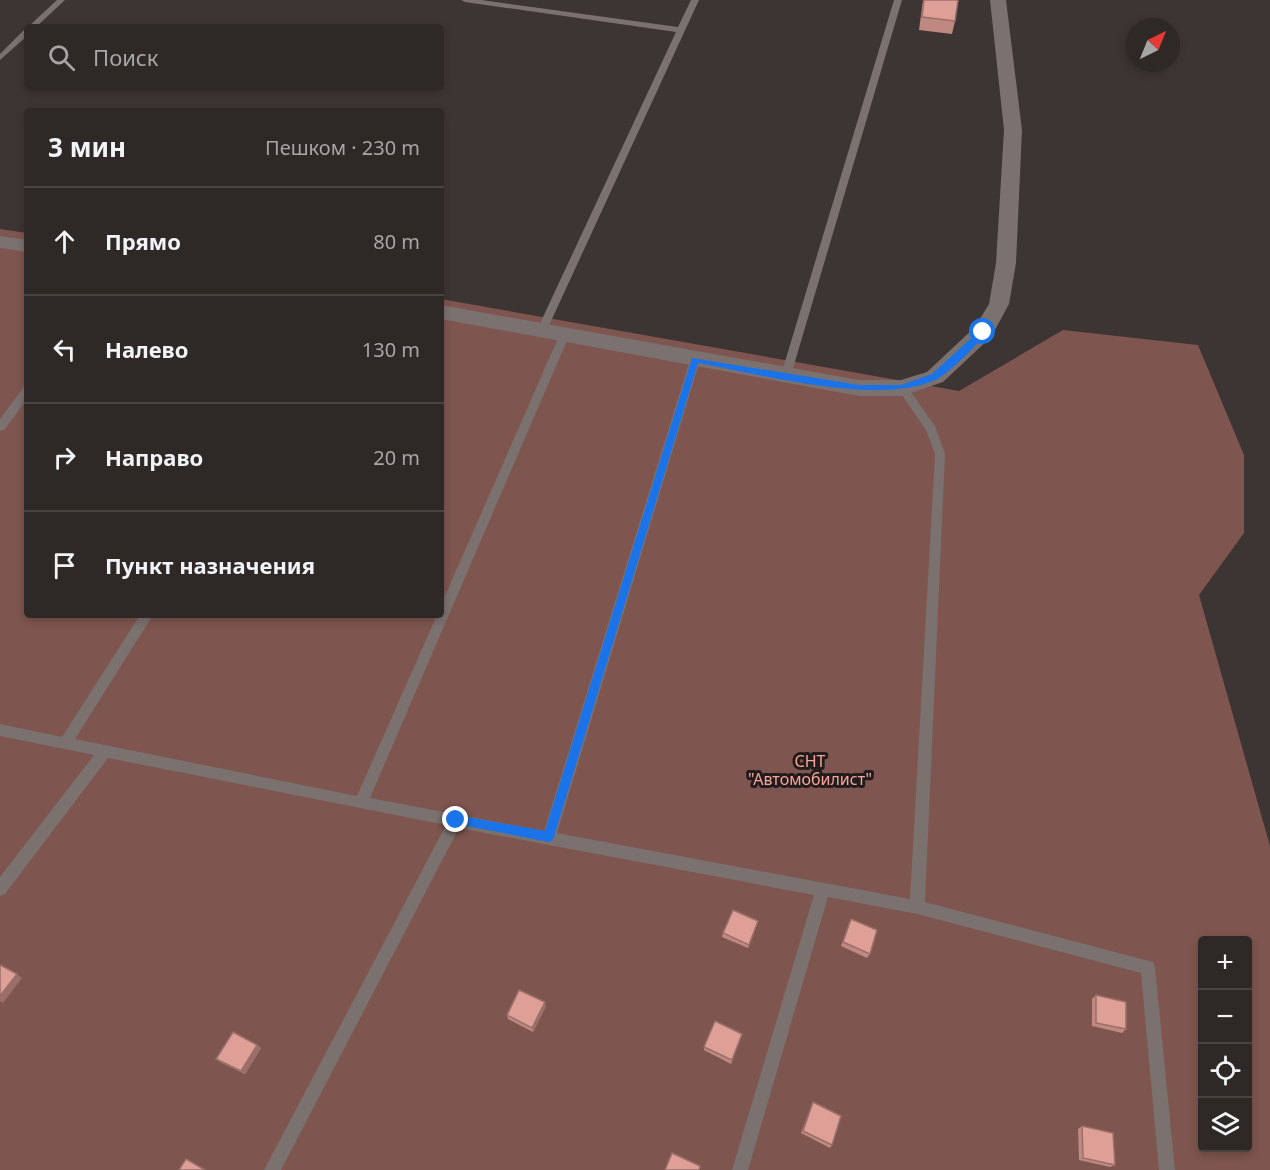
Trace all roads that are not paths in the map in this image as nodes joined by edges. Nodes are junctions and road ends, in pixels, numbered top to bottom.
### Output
1 (61, 0) edge
2 (465, 0) edge
3 (695, 0) edge
4 (898, 0) edge
5 (998, 0) edge
6 (479, 1) edge
7 (35, 24) edge
8 (681, 30) junction
9 (24, 35) edge
10 (0, 58) edge
11 (0, 242) edge
12 (24, 246) edge
13 (444, 313) edge
14 (541, 332) junction
15 (564, 336) junction
16 (694, 360) junction
17 (786, 375) junction
18 (902, 388) junction
19 (24, 394) edge
20 (0, 426) edge
21 (444, 611) edge
22 (145, 618) edge
23 (441, 618) edge
24 (0, 730) edge
25 (65, 743) junction
26 (105, 751) junction
27 (361, 802) junction
28 (456, 820) junction
29 (549, 837) junction
30 (0, 889) edge
31 (824, 889) junction
32 (917, 907) junction
33 (272, 1170) edge
34 (740, 1170) edge
35 (1167, 1170) edge

1 - 7 lane
2 - 6 lane
3 - 8 lane
4 - 17 lane
5 - 18 street
6 - 8 lane
8 - 14 lane
9 - 10 lane
11 - 12 street
13 - 14 street
14 - 15 street
15 - 16 street
15 - 21 lane
16 - 17 street
16 - 29 lane
17 - 18 street
18 - 32 lane
19 - 20 lane
22 - 25 lane
23 - 27 lane
24 - 25 lane
25 - 26 lane
26 - 27 lane
26 - 30 lane
27 - 28 lane
28 - 29 lane
28 - 33 lane
29 - 31 lane
31 - 32 lane
31 - 34 lane
32 - 35 lane

